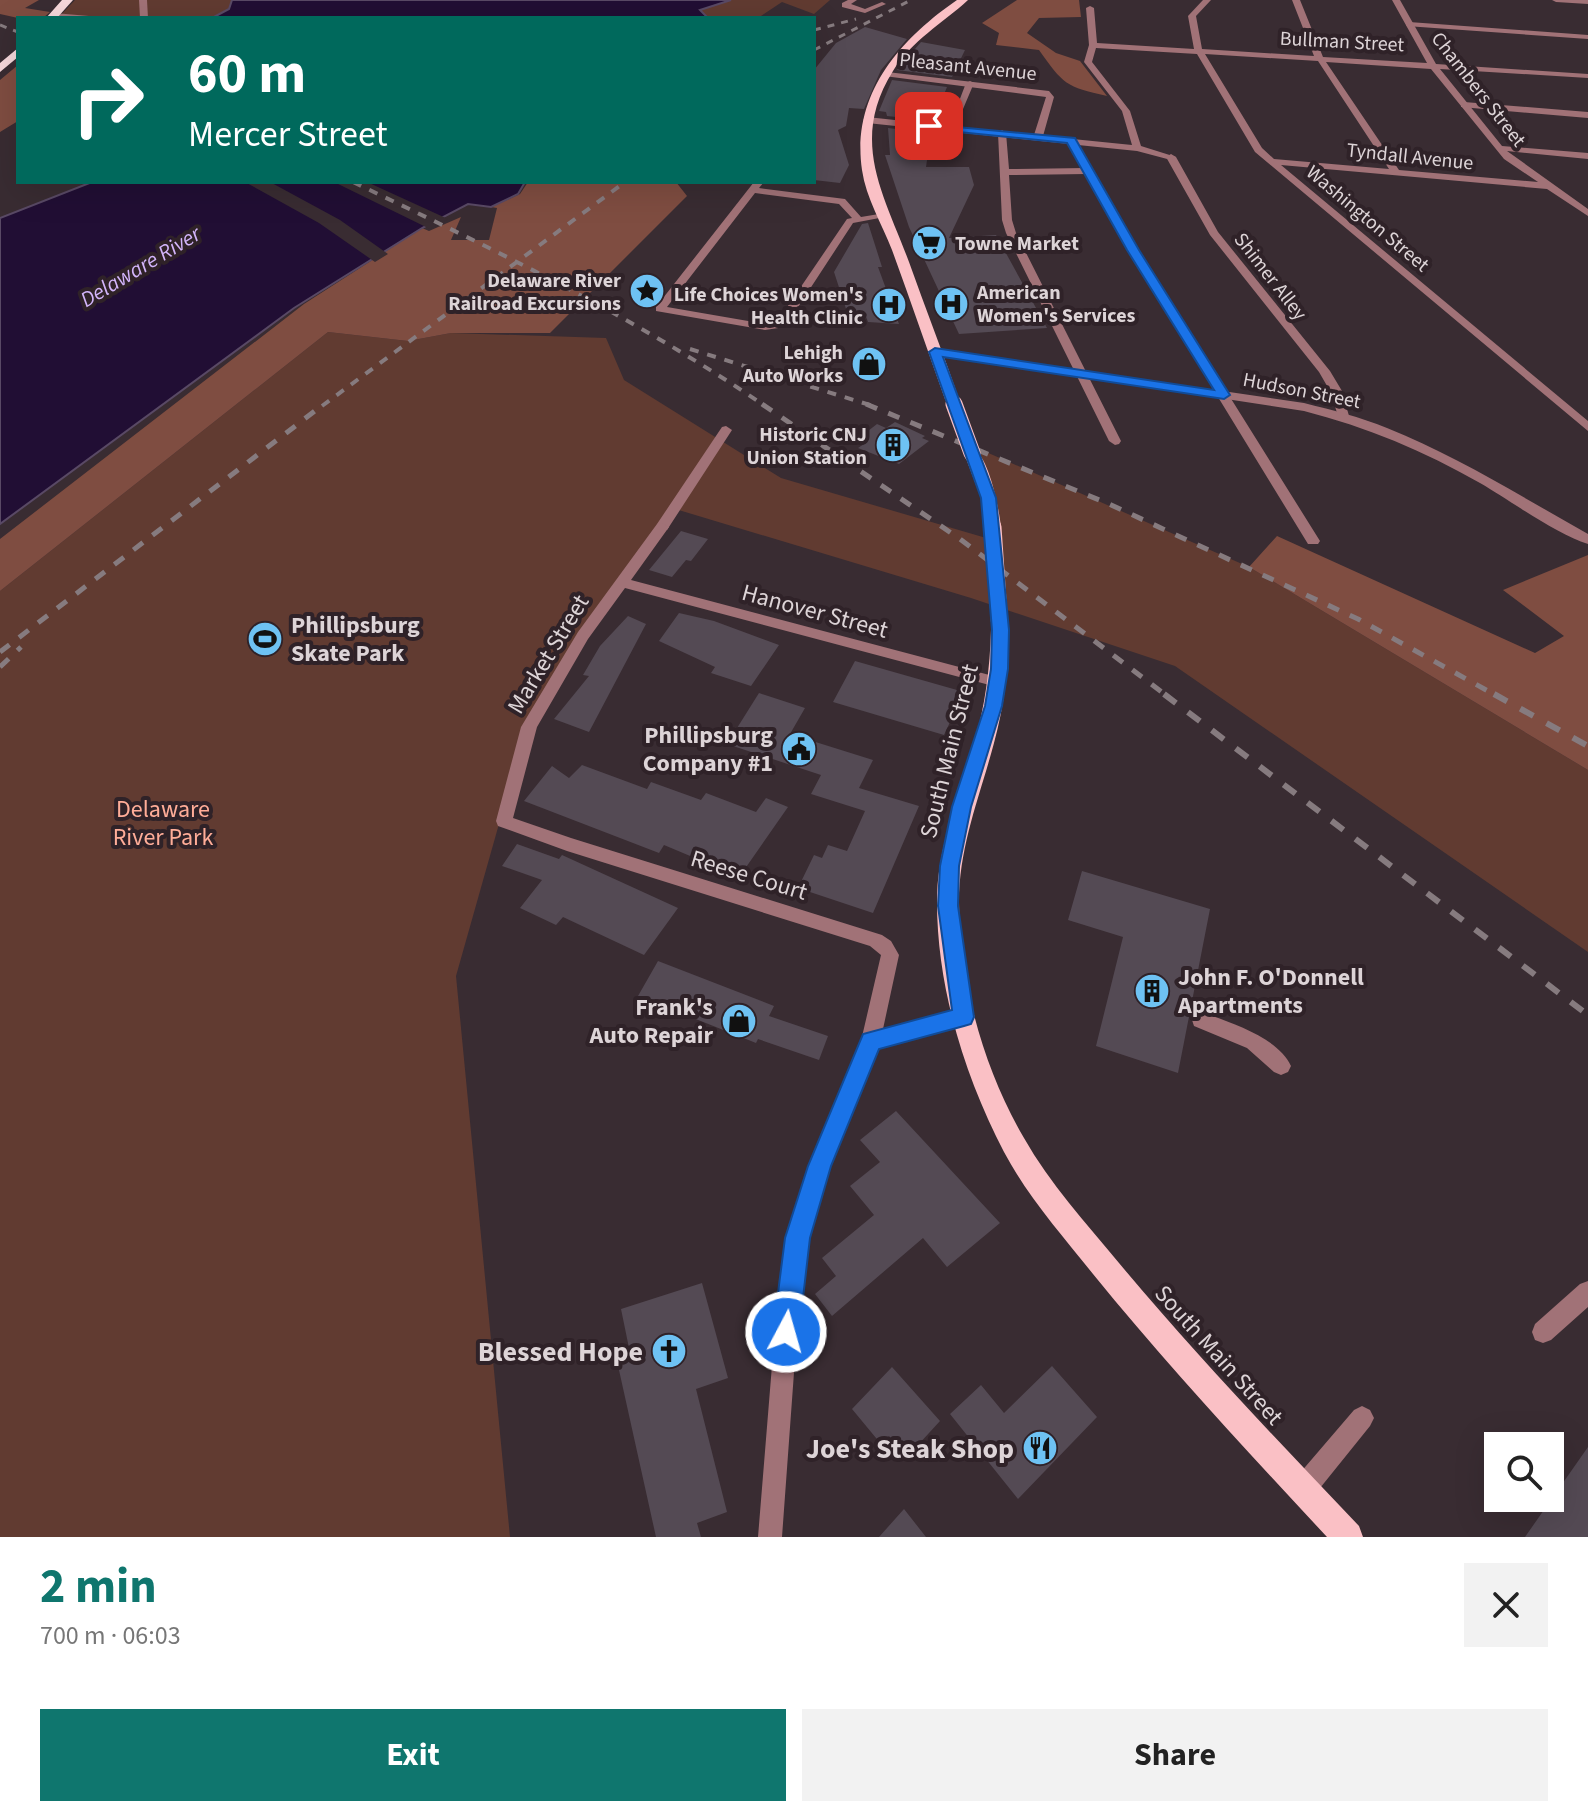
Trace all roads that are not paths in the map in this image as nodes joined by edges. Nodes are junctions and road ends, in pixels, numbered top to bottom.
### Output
1 (68, 0) edge
2 (853, 0) edge
3 (963, 0) edge
4 (1207, 0) edge
5 (1296, 0) edge
6 (1396, 0) edge
7 (1556, 0) edge
8 (1588, 2) edge
9 (882, 4) dead end
10 (1090, 8) dead end
11 (53, 16) edge
12 (1409, 24) junction
13 (1588, 37) edge
14 (1093, 45) junction
15 (1200, 51) junction
16 (16, 53) edge
17 (1319, 58) junction
18 (1432, 64) junction
19 (0, 69) edge
20 (887, 74) junction
21 (1588, 76) edge
22 (970, 83) junction
23 (1464, 105) junction
24 (1588, 115) edge
25 (867, 120) junction
26 (951, 128) junction
27 (1002, 133) junction
28 (1038, 137) junction
29 (1071, 140) junction
30 (1137, 148) junction
31 (1499, 148) junction
32 (1588, 156) edge
33 (1270, 161) junction
34 (1086, 171) junction
35 (1005, 172) junction
36 (1396, 173) junction
37 (756, 186) edge
38 (1547, 186) junction
39 (1588, 213) edge
40 (885, 216) junction
41 (857, 218) junction
42 (935, 352) junction
43 (1083, 375) junction
44 (1224, 395) junction
45 (1343, 416) junction
46 (1588, 427) edge
47 (726, 430) dead end
48 (1115, 441) dead end
49 (1588, 540) edge
50 (1313, 541) dead end
51 (621, 582) junction
52 (997, 682) junction
53 (504, 821) joint
54 (964, 1017) junction
55 (1201, 1020) dead end
56 (871, 1041) junction
57 (1281, 1066) dead end
58 (1588, 1292) edge
59 (1543, 1332) dead end
60 (1362, 1418) dead end
61 (1303, 1489) junction
62 (770, 1537) edge
63 (1348, 1537) edge

1 - 11 highway
2 - 9 street
3 - 20 main road, South Main Street
4 - 15 street, Washington Street
5 - 17 street
6 - 12 street, Chambers Street
7 - 8 street
10 - 14 street
12 - 13 street
12 - 18 street, Chambers Street
14 - 15 street, Bullman Street
14 - 30 street
15 - 17 street, Bullman Street
15 - 33 street, Washington Street
16 - 19 highway
17 - 18 street, Bullman Street
17 - 36 street
18 - 21 street, Bullman Street
18 - 23 street, Chambers Street
20 - 22 street, Pleasant Avenue
20 - 25 main road, South Main Street
22 - 26 street
22 - 28 street, Pleasant Avenue
23 - 24 street
23 - 31 street, Chambers Street
25 - 26 street
25 - 40 main road, South Main Street
26 - 27 street
27 - 28 street
27 - 35 street
28 - 29 street
29 - 30 street
29 - 34 street
30 - 45 street, Shimer Alley
31 - 32 street
31 - 38 street, Chambers Street
33 - 36 street, Tyndall Avenue
33 - 46 street, Washington Street
34 - 35 street
34 - 44 street
35 - 43 street
36 - 38 street, Tyndall Avenue
37 - 41 street
37 - 41 street
38 - 39 street, Chambers Street
40 - 41 street
40 - 42 main road, South Main Street
42 - 43 street, Hudson Street
42 - 52 main road, South Main Street, bridge
43 - 44 street, Hudson Street
43 - 48 street
44 - 45 street, Hudson Street
44 - 50 street
45 - 49 street, Hudson Street
47 - 51 street, Market Street
51 - 52 street, Hanover Street
51 - 53 street, Market Street
52 - 54 main road, South Main Street
53 - 56 street, Reese Court
54 - 56 street
54 - 61 main road, South Main Street
55 - 57 street
56 - 62 street
58 - 59 street
60 - 61 street
61 - 63 main road, South Main Street

